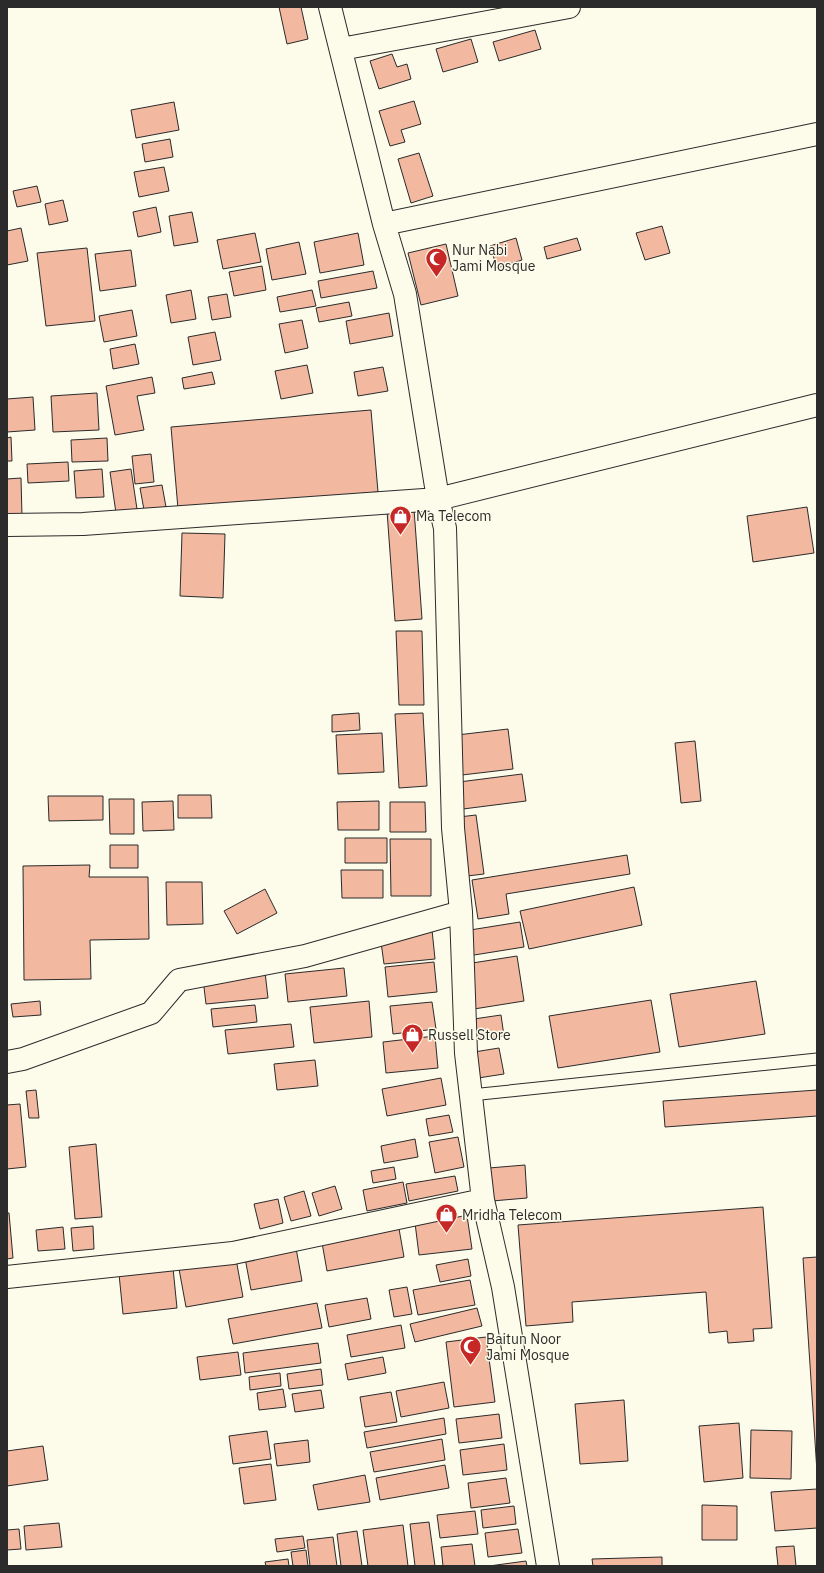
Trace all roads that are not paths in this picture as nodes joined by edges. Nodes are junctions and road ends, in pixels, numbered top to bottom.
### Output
1 (330, 7) edge
2 (568, 7) edge
3 (341, 49) junction
4 (817, 134) edge
5 (384, 224) junction
6 (817, 405) edge
7 (438, 499) junction
8 (7, 525) edge
9 (461, 912) junction
10 (817, 1060) edge
11 (7, 1062) edge
12 (471, 1095) junction
13 (483, 1200) junction
14 (7, 1277) edge
15 (548, 1566) edge

1 - 3 street
2 - 3 street
3 - 5 street
4 - 5 street
5 - 7 street
6 - 7 street
7 - 8 street
7 - 9 street
9 - 11 street
9 - 12 street
10 - 12 lane
12 - 13 street
13 - 14 street
13 - 15 street

